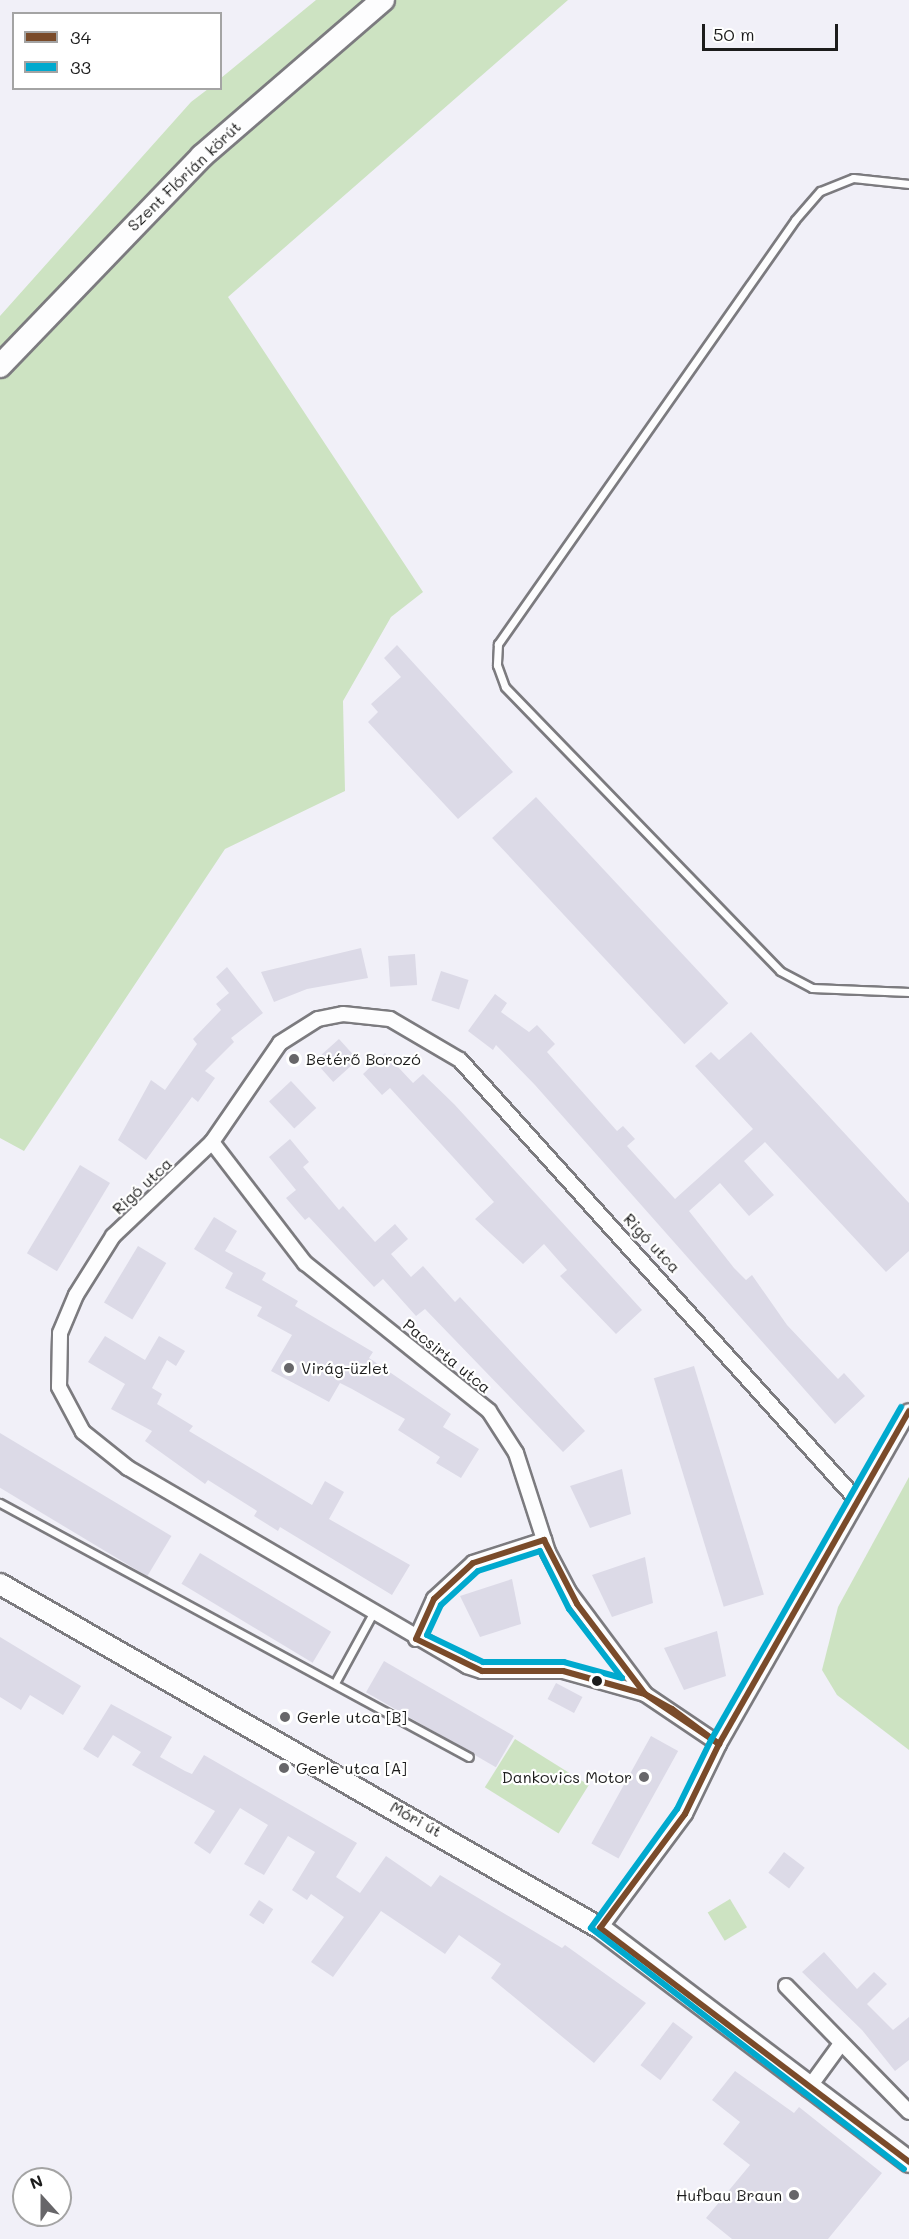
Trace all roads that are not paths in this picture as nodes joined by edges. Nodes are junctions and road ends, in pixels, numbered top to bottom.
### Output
1 (383, 0) edge
2 (909, 184) edge
3 (0, 366) edge
4 (909, 992) edge
5 (212, 1142) junction
6 (909, 1412) edge
7 (857, 1500) junction
8 (0, 1503) edge
9 (544, 1540) junction
10 (0, 1584) edge
11 (373, 1613) junction
12 (416, 1639) junction
13 (336, 1681) junction
14 (645, 1694) junction
15 (719, 1744) junction
16 (469, 1757) dead end
17 (600, 1928) junction
18 (786, 1986) dead end
19 (840, 2045) junction
20 (808, 2089) junction
21 (909, 2112) edge
22 (909, 2162) edge

1 - 3 main road, Szent Flórián körút
2 - 4 lane
5 - 7 street, Rigó utca
5 - 9 street, Pacsirta utca
5 - 11 street, Rigó utca
6 - 7 street
7 - 15 street
8 - 13 lane
9 - 12 street
9 - 14 street, Pacsirta utca
10 - 17 main road, Móri út
11 - 12 street, Rigó utca
11 - 13 lane
12 - 14 street, Rigó utca
13 - 16 lane
14 - 15 street, Rigó utca
15 - 17 street
17 - 20 main road, Móri út
18 - 19 street
19 - 20 street
19 - 21 street
20 - 22 main road, Móri út

